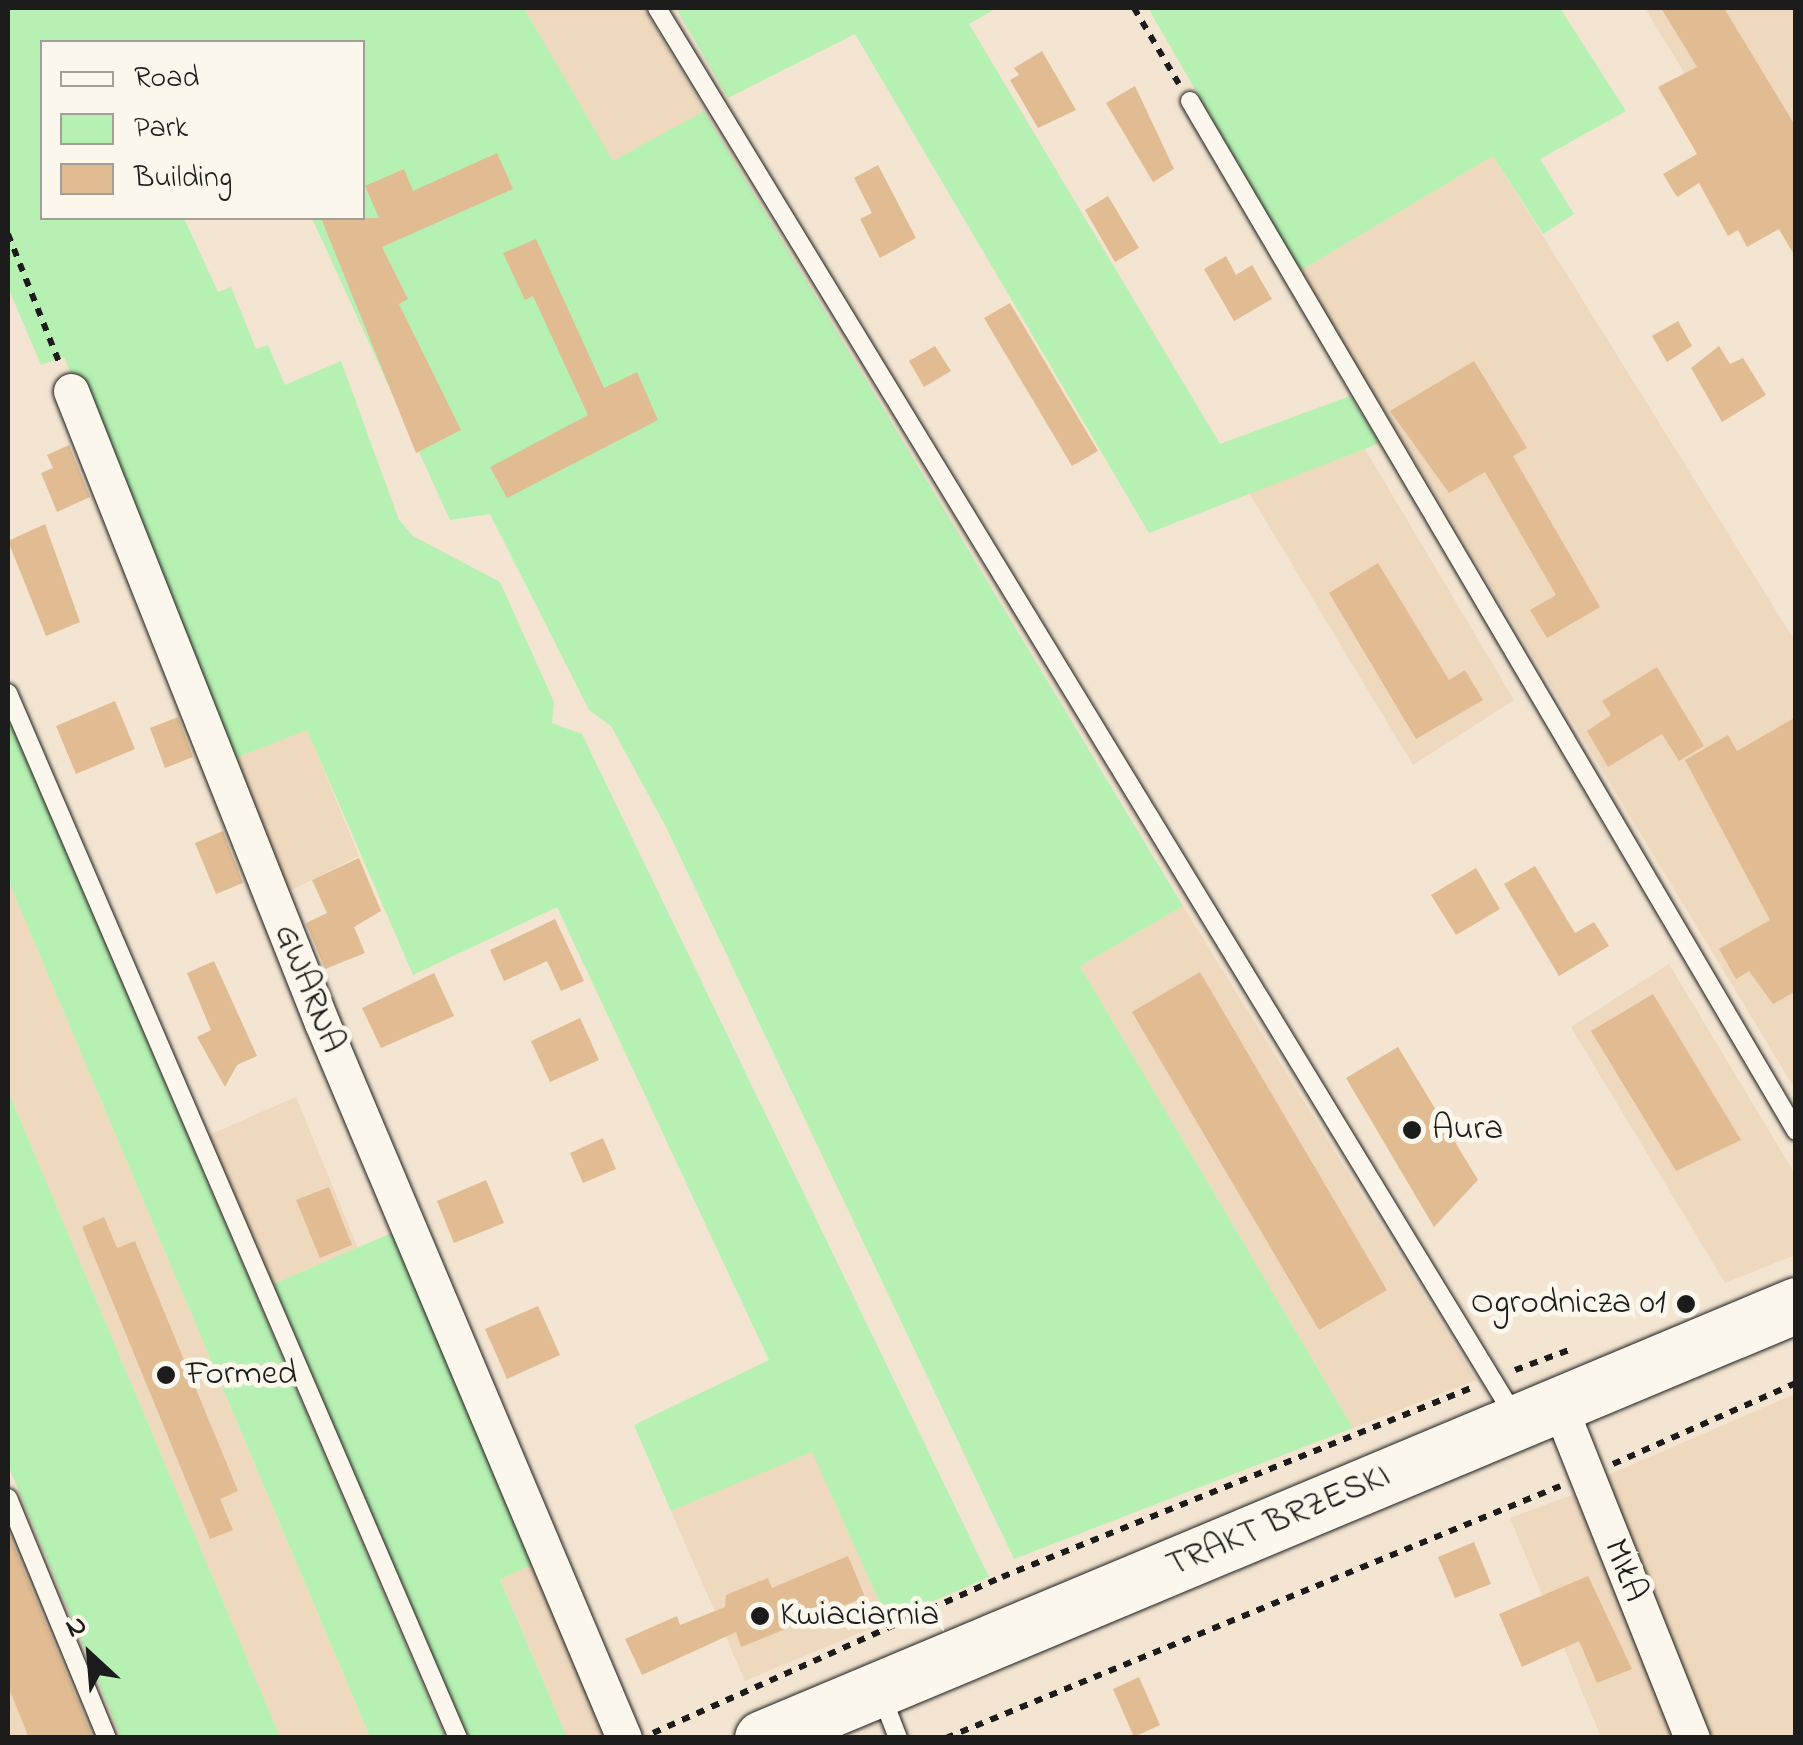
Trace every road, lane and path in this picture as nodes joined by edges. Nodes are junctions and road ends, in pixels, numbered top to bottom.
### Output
1 (657, 8) edge
2 (1134, 8) edge
3 (1190, 101) joint
4 (8, 234) edge
5 (71, 391) joint
6 (8, 693) edge
7 (1796, 1132) edge
8 (1794, 1309) edge
9 (1573, 1348) dead end
10 (1796, 1383) edge
11 (1522, 1402) junction
12 (1586, 1476) junction
13 (8, 1498) edge
14 (889, 1713) edge
15 (107, 1738) edge
16 (458, 1738) edge
17 (624, 1738) edge
18 (643, 1738) edge
19 (762, 1738) edge
20 (946, 1738) edge
21 (1692, 1738) edge

1 - 11 lane
2 - 3 path
3 - 7 lane
4 - 5 path
5 - 17 street, GWARNA
6 - 16 lane
8 - 11 main road, TRAKT BRZESKI
9 - 11 path
10 - 12 path
11 - 12 street, MIŁA
11 - 14 main road, TRAKT BRZESKI
11 - 18 path
12 - 20 path
12 - 21 street, MIŁA
13 - 15 lane
14 - 19 main road, TRAKT BRZESKI

